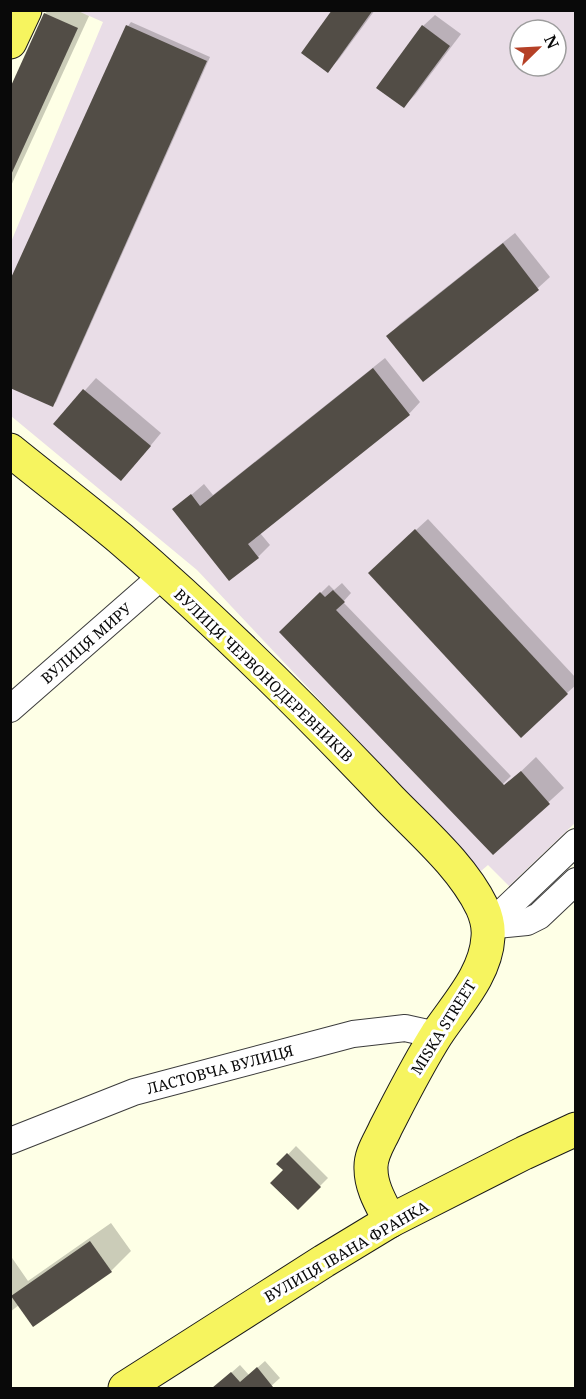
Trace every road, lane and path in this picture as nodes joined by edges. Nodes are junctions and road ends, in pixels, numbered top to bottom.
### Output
1 (26, 10) edge
2 (10, 42) edge
3 (10, 450) edge
4 (162, 576) junction
5 (10, 709) edge
6 (576, 842) edge
7 (576, 881) edge
8 (488, 926) junction
9 (437, 1035) junction
10 (576, 1129) edge
11 (10, 1141) edge
12 (390, 1221) junction
13 (135, 1386) edge

1 - 2 main road
3 - 4 main road, ВУЛИЦЯ ЧЕРВОНОДЕРЕВНИКІВ
4 - 5 street, ВУЛИЦЯ МИРУ
4 - 8 main road, ВУЛИЦЯ ЧЕРВОНОДЕРЕВНИКІВ
6 - 8 street
7 - 8 street
8 - 9 main road, MISKA STREET
9 - 11 street, ЛАСТОВЧА ВУЛИЦЯ
9 - 12 main road, MISKA STREET
10 - 12 main road, ВУЛИЦЯ ІВАНА ФРАНКА
12 - 13 main road, ВУЛИЦЯ ІВАНА ФРАНКА

